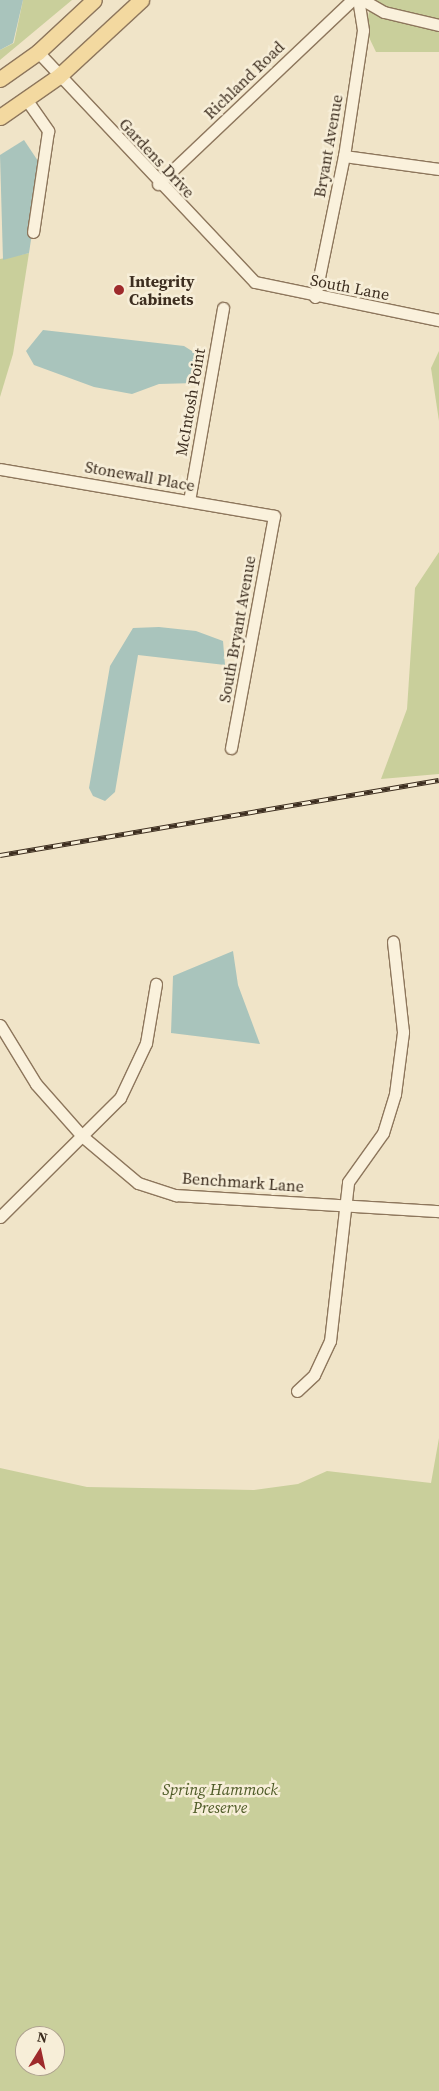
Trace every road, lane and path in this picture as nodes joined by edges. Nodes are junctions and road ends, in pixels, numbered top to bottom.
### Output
1 (94, 0) edge
2 (141, 0) edge
3 (352, 0) edge
4 (358, 0) edge
5 (363, 0) edge
6 (439, 26) edge
7 (38, 52) junction
8 (59, 76) junction
9 (0, 79) edge
10 (26, 99) junction
11 (0, 117) edge
12 (344, 156) junction
13 (439, 169) edge
14 (158, 184) junction
15 (33, 232) dead end
16 (255, 282) joint
17 (315, 297) junction
18 (223, 308) dead end
19 (439, 320) edge
20 (0, 469) edge
21 (189, 501) junction
22 (274, 516) joint
23 (231, 748) dead end
24 (393, 942) dead end
25 (156, 984) dead end
26 (0, 1025) edge
27 (82, 1136) junction
28 (344, 1205) junction
29 (439, 1211) edge
30 (0, 1217) edge
31 (297, 1391) dead end

1 - 7 main road
2 - 8 main road
3 - 14 street, Richland Road
4 - 12 street, Bryant Avenue
5 - 6 street
7 - 8 street, Gardens Drive
7 - 9 main road
8 - 10 main road
8 - 14 street, Gardens Drive
10 - 11 main road
10 - 15 street
12 - 13 street
12 - 17 street, Bryant Avenue
14 - 16 street, Gardens Drive
16 - 17 street, South Lane
17 - 19 street, South Lane
18 - 21 street, McIntosh Point
20 - 21 street, Stonewall Place
21 - 22 street, Stonewall Place
22 - 23 street, South Bryant Avenue
24 - 28 street
25 - 27 street
26 - 27 street, Benchmark Lane
27 - 28 street, Benchmark Lane
27 - 30 street
28 - 29 street, Benchmark Lane
28 - 31 street

